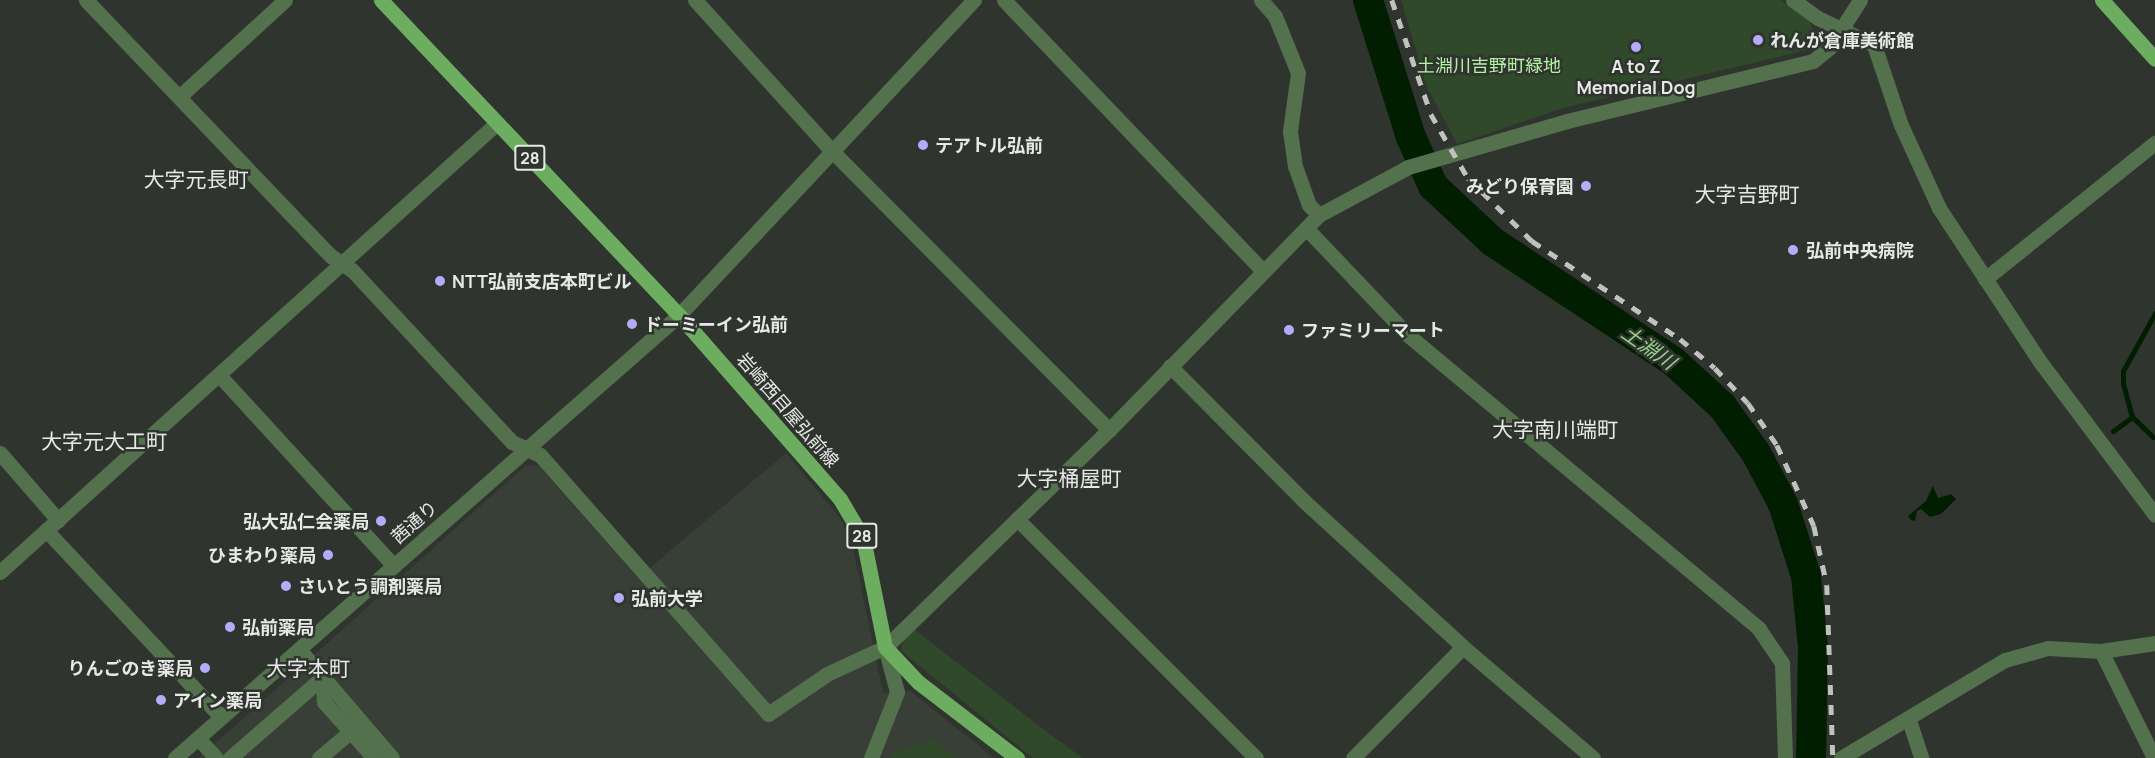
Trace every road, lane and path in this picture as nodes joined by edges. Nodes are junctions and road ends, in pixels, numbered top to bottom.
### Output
1 (86, 0) edge
2 (285, 0) edge
3 (381, 0) edge
4 (695, 0) edge
5 (974, 0) edge
6 (1004, 0) edge
7 (1261, 0) edge
8 (1793, 0) edge
9 (1860, 0) edge
10 (2102, 0) edge
11 (1842, 28) junction
12 (2155, 58) edge
13 (180, 96) junction
14 (498, 123) junction
15 (2155, 143) edge
16 (833, 153) junction
17 (1319, 215) junction
18 (1306, 228) junction
19 (342, 263) junction
20 (1262, 270) junction
21 (1985, 279) junction
22 (679, 315) junction
23 (1170, 366) junction
24 (219, 375) junction
25 (1109, 430) junction
26 (526, 450) junction
27 (0, 453) edge
28 (2155, 515) edge
29 (1017, 519) junction
30 (58, 520) junction
31 (46, 530) junction
32 (394, 566) junction
33 (0, 572) edge
34 (2155, 643) edge
35 (885, 647) junction
36 (1463, 647) junction
37 (299, 649) junction
38 (2101, 651) junction
39 (323, 677) junction
40 (221, 717) junction
41 (1909, 720) junction
42 (350, 732) junction
43 (198, 738) junction
44 (175, 758) edge
45 (216, 758) edge
46 (230, 758) edge
47 (320, 758) edge
48 (374, 758) edge
49 (392, 758) edge
50 (871, 758) edge
51 (1017, 758) edge
52 (1256, 758) edge
53 (1353, 758) edge
54 (1593, 758) edge
55 (1785, 758) edge
56 (1841, 758) edge
57 (1921, 758) edge
58 (2154, 758) edge

1 - 13 street
2 - 13 street
3 - 14 main road, 岩崎西目屋弘前線 / 28
4 - 16 street
5 - 16 street, 茜通り
6 - 20 street
7 - 17 street
8 - 11 street
9 - 11 street
10 - 12 main road
11 - 17 street
11 - 21 street
13 - 19 street
14 - 19 street
14 - 22 main road, 岩崎西目屋弘前線 / 28
15 - 21 street
16 - 22 street, 茜通り
16 - 25 street
17 - 18 street
18 - 20 street
18 - 55 street
19 - 24 street
19 - 26 street
20 - 23 street
21 - 28 street
22 - 26 street, 茜通り
22 - 35 main road, 岩崎西目屋弘前線 / 28
23 - 25 street
23 - 36 street
24 - 30 street
24 - 32 street
25 - 29 street
26 - 32 street, 茜通り
26 - 35 street
27 - 30 street
29 - 35 street
29 - 52 street
30 - 31 street
31 - 33 street
31 - 40 street
32 - 37 street, 茜通り
34 - 38 street
35 - 50 street
35 - 51 main road
36 - 53 street
36 - 54 street
37 - 39 street
37 - 40 street, 茜通り
38 - 41 street
38 - 58 street
39 - 42 street
39 - 46 street
39 - 49 street
40 - 43 street, 茜通り
41 - 56 street
41 - 57 street
42 - 47 street
42 - 48 street
43 - 44 street, 茜通り
43 - 45 street

